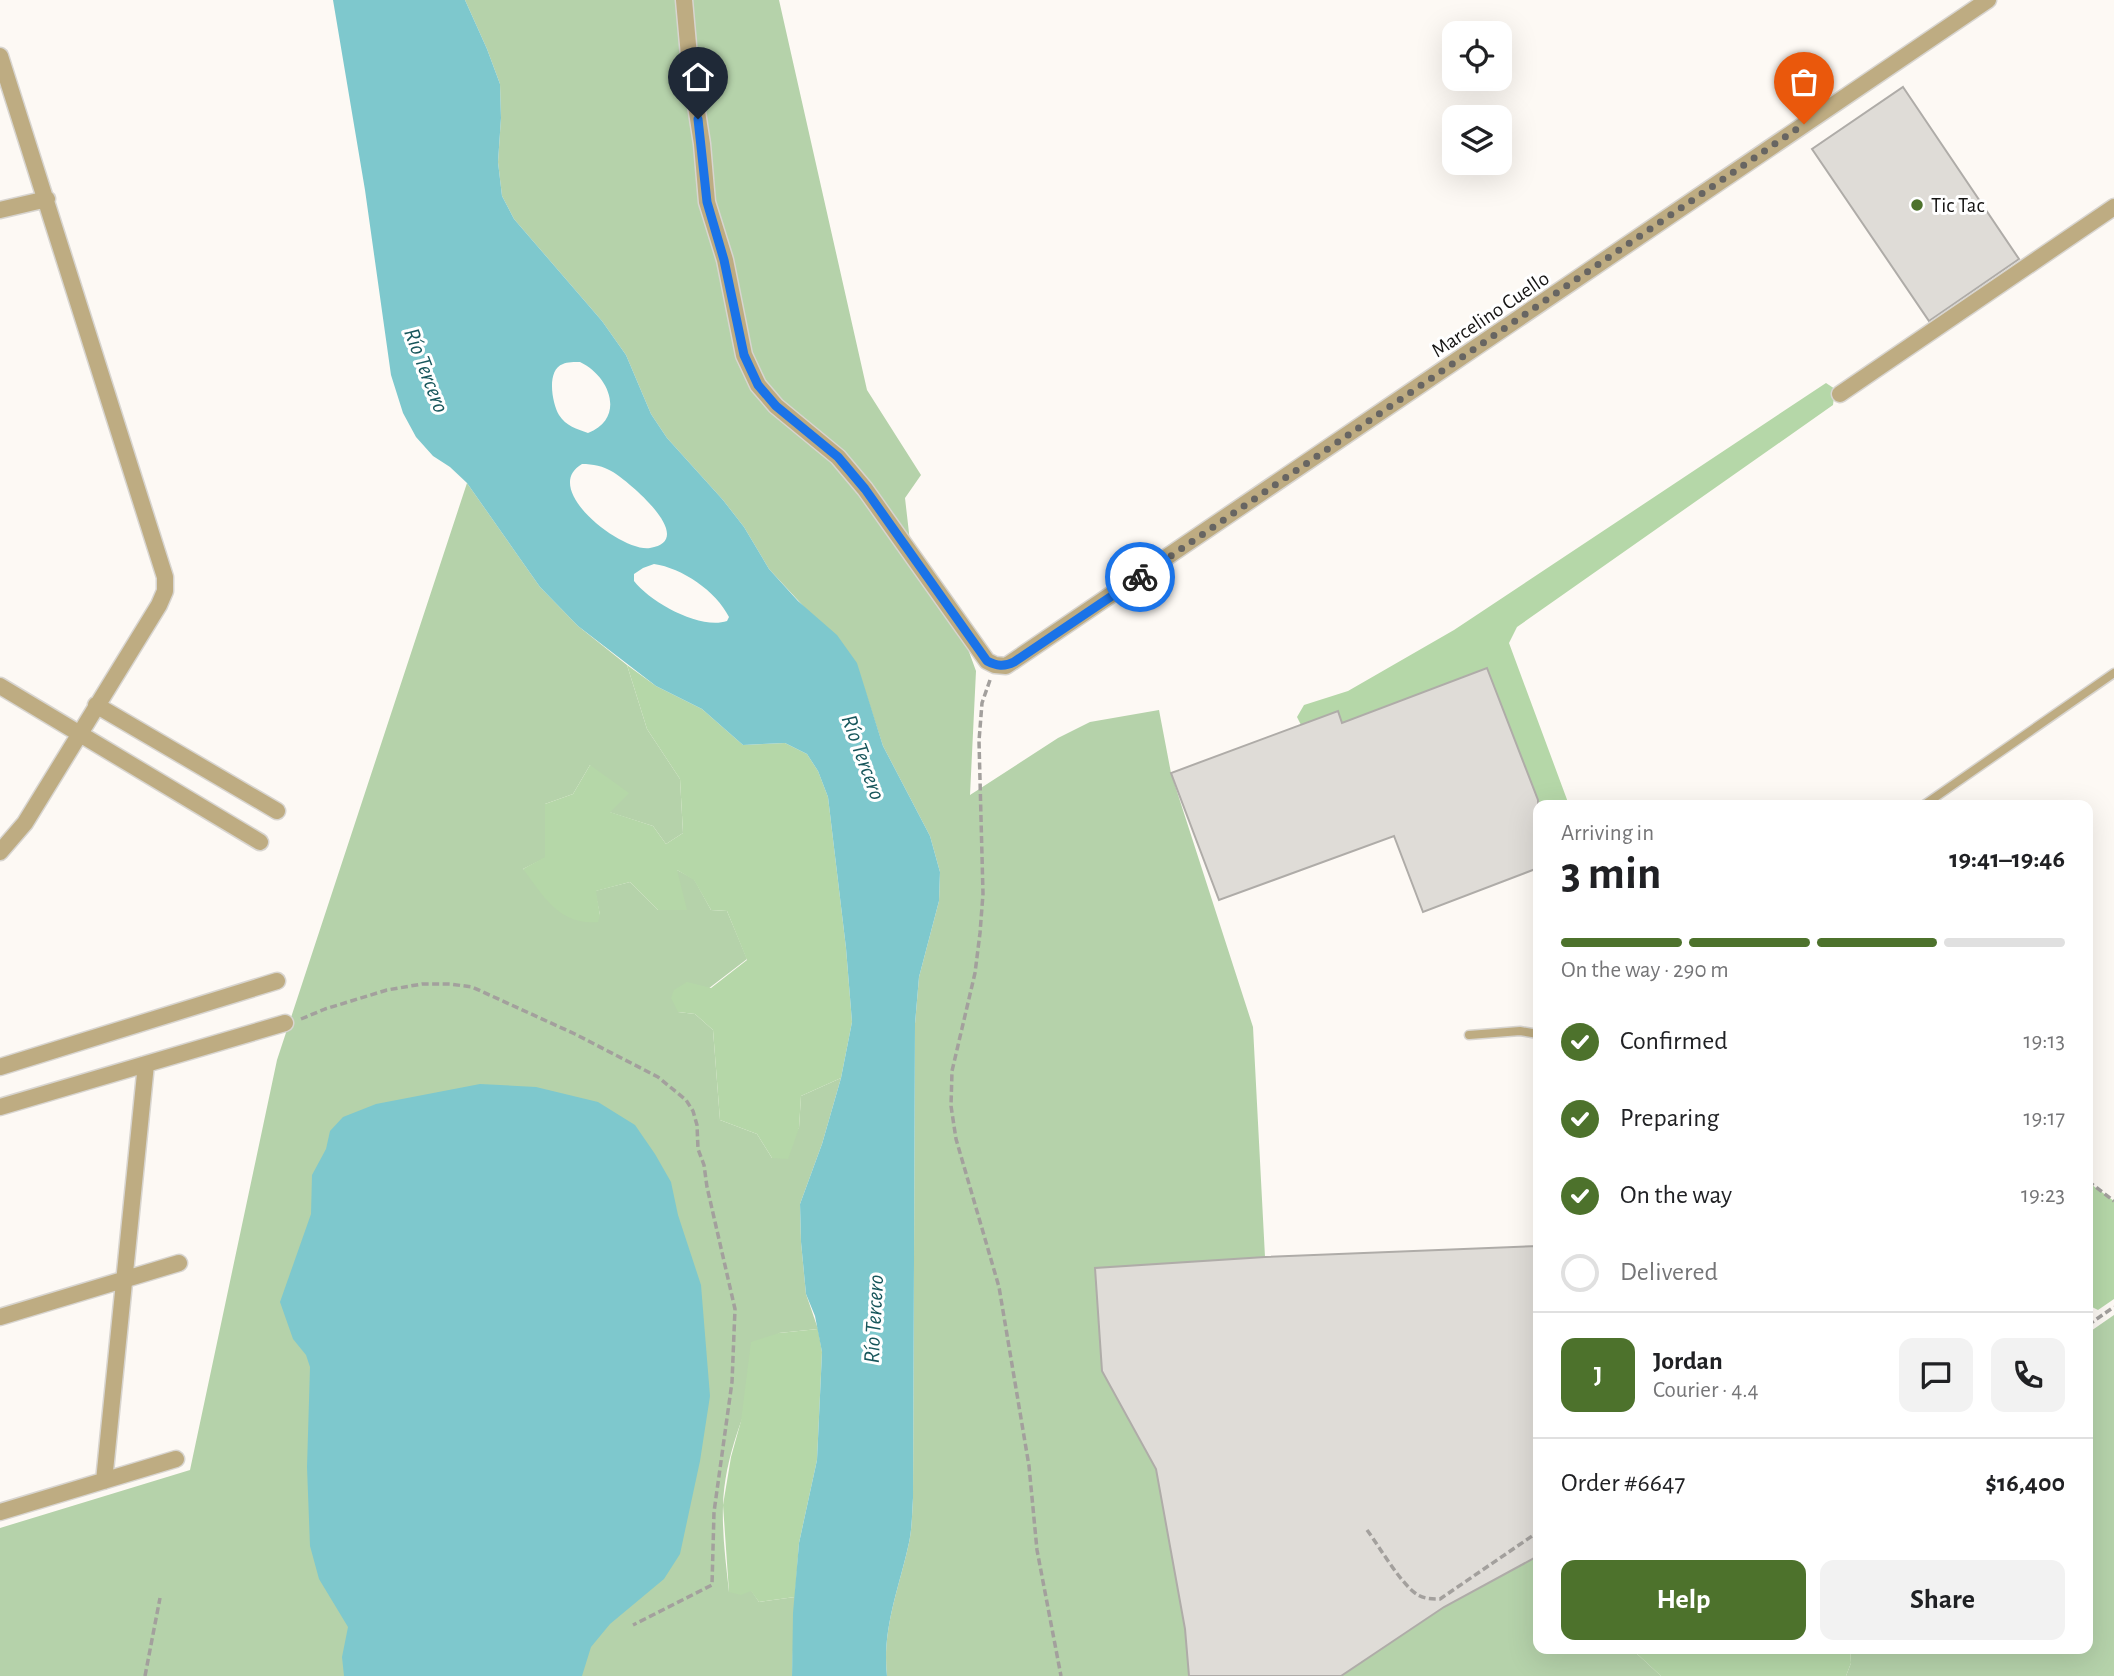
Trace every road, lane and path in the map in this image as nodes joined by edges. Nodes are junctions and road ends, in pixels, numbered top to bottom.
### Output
1 (684, 0) edge
2 (1988, 0) edge
3 (1968, 7) edge
4 (0, 56) edge
5 (47, 199) junction
6 (2114, 207) edge
7 (0, 211) edge
8 (1840, 394) dead end
9 (995, 665) junction
10 (2114, 673) edge
11 (0, 686) edge
12 (96, 705) junction
13 (79, 734) junction
14 (1931, 800) edge
15 (277, 811) dead end
16 (260, 842) dead end
17 (0, 852) edge
18 (277, 981) dead end
19 (285, 1023) joint
20 (1533, 1033) edge
21 (1469, 1035) dead end
22 (146, 1064) junction
23 (0, 1067) edge
24 (0, 1107) edge
25 (2093, 1185) edge
26 (2114, 1201) edge
27 (179, 1263) dead end
28 (124, 1279) junction
29 (2114, 1307) edge
30 (0, 1317) edge
31 (2093, 1322) edge
32 (176, 1460) dead end
33 (104, 1481) junction
34 (0, 1513) edge
35 (1367, 1530) dead end
36 (1533, 1535) edge
37 (160, 1598) dead end
38 (634, 1625) dead end
39 (145, 1676) edge
40 (1061, 1676) edge

1 - 9 street
2 - 3 street, Marcelino Cuello
3 - 9 street, Marcelino Cuello
4 - 5 street
5 - 7 street
5 - 12 street
6 - 8 street
9 - 40 path
10 - 14 lane
11 - 13 street
12 - 13 street
12 - 15 street
13 - 16 street
13 - 17 street
18 - 23 street
19 - 22 street
19 - 38 path
20 - 21 lane
22 - 24 street
22 - 28 street
25 - 26 path
27 - 28 street
28 - 30 street
28 - 33 street
29 - 31 path
32 - 33 street
33 - 34 street
35 - 36 path
37 - 39 path

